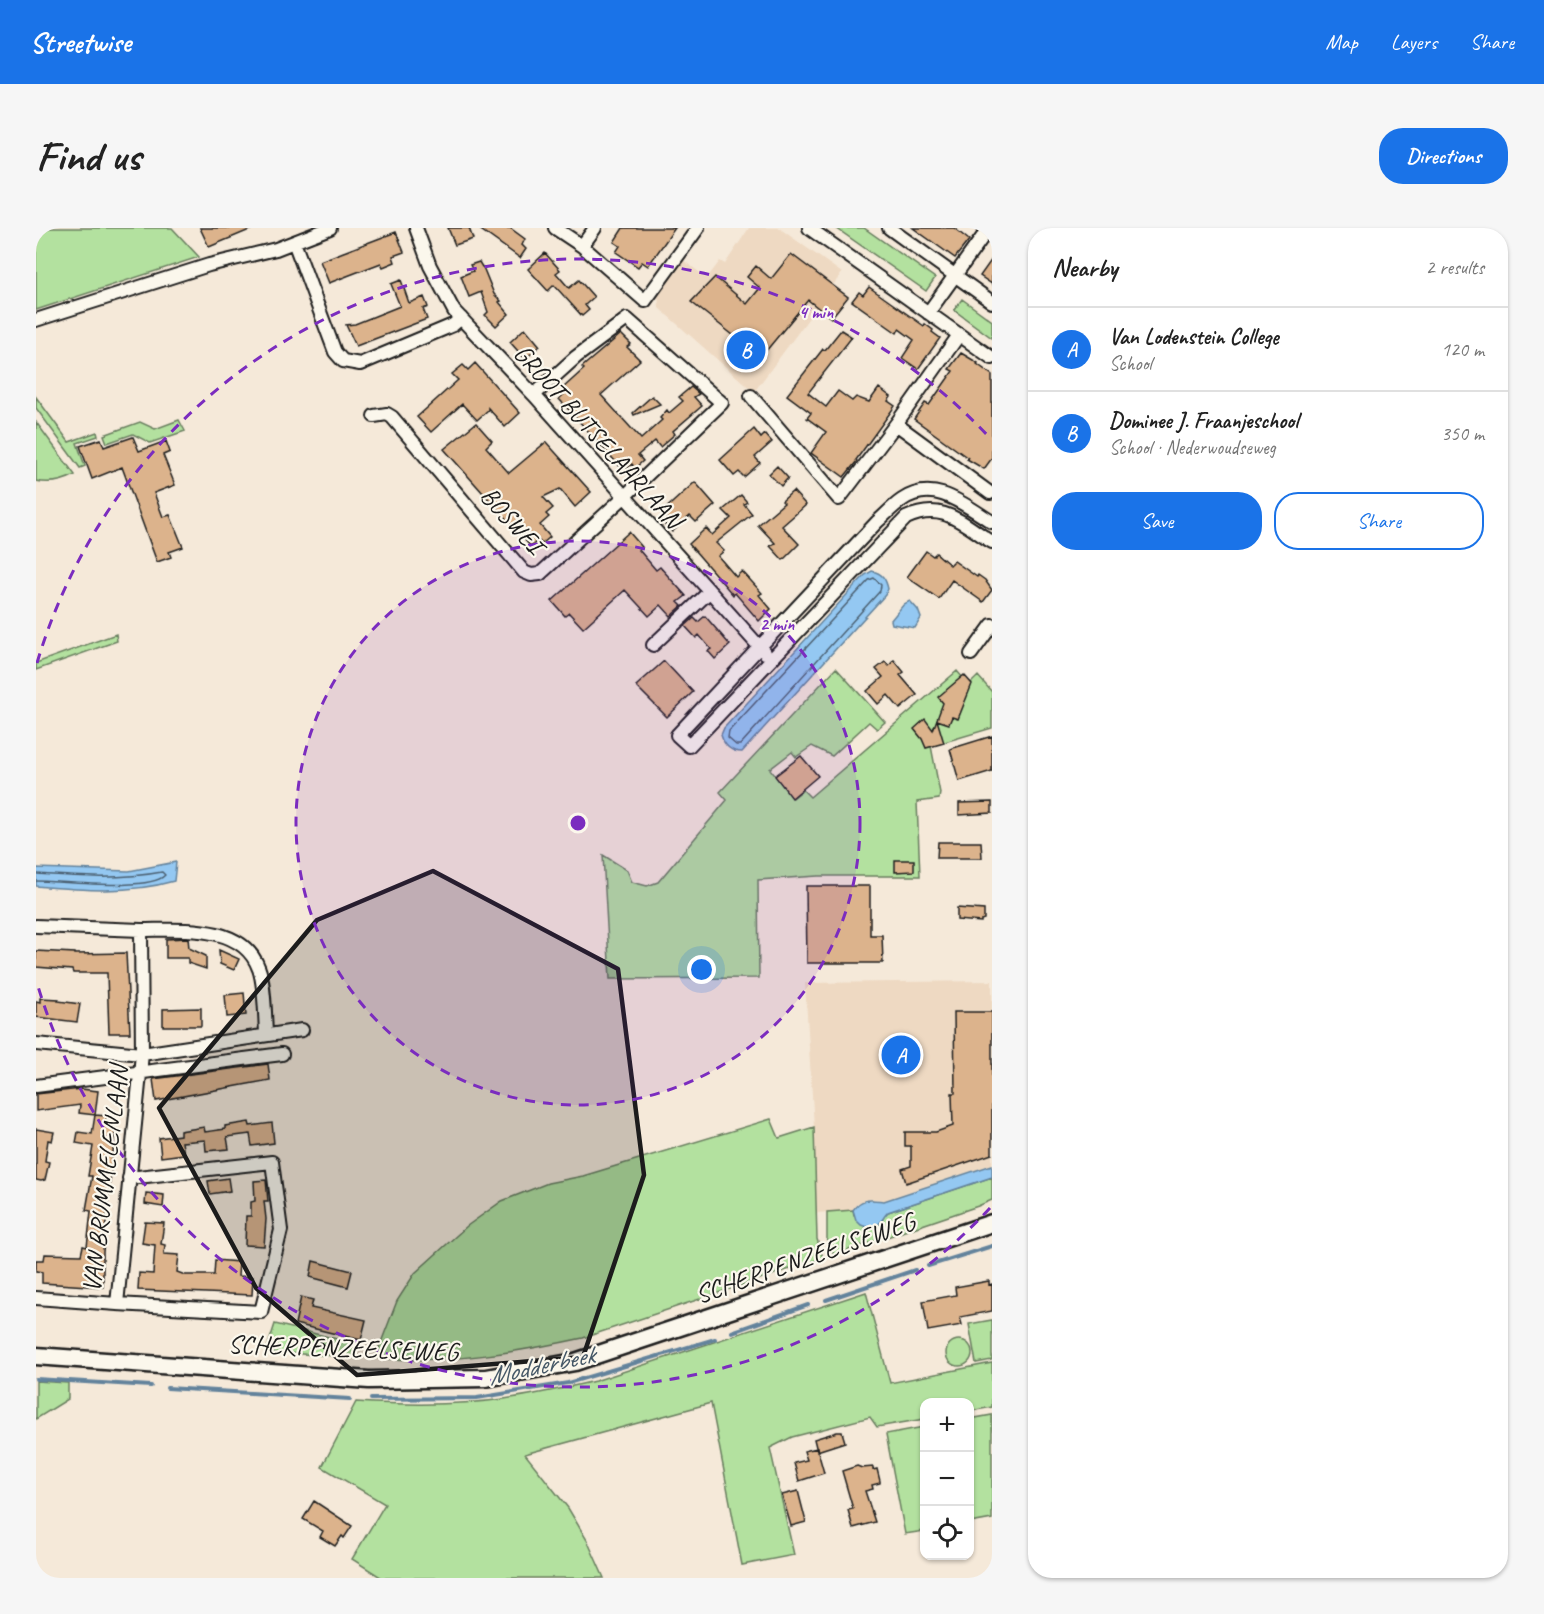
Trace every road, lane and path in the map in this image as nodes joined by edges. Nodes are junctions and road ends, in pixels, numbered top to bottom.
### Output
1 (330, 228) edge
2 (416, 228) edge
3 (555, 228) edge
4 (595, 228) edge
5 (698, 228) edge
6 (809, 228) edge
7 (890, 228) edge
8 (989, 228) edge
9 (294, 242) junction
10 (582, 246) junction
11 (955, 276) junction
12 (992, 302) edge
13 (928, 313) junction
14 (461, 318) junction
15 (36, 320) edge
16 (959, 335) junction
17 (992, 358) edge
18 (534, 395) junction
19 (751, 396) dead end
20 (374, 416) dead end
21 (896, 424) junction
22 (991, 492) edge
23 (624, 497) junction
24 (977, 513) junction
25 (992, 522) edge
26 (967, 526) junction
27 (992, 542) edge
28 (709, 592) junction
29 (992, 625) edge
30 (653, 645) dead end
31 (759, 647) junction
32 (971, 654) dead end
33 (771, 659) junction
34 (36, 926) edge
35 (141, 930) junction
36 (302, 1030) dead end
37 (266, 1034) junction
38 (36, 1044) edge
39 (142, 1054) junction
40 (282, 1054) dead end
41 (140, 1073) junction
42 (36, 1086) edge
43 (129, 1178) junction
44 (990, 1223) edge
45 (36, 1298) edge
46 (117, 1304) junction
47 (36, 1356) edge

1 - 9 street
2 - 14 street, GROOT BUTSELAARLAAN
3 - 10 street
4 - 10 street
5 - 10 street
6 - 13 street
7 - 11 street
8 - 11 street
9 - 14 street
9 - 15 street
11 - 12 street
11 - 13 street
13 - 16 street
14 - 18 street, GROOT BUTSELAARLAAN
16 - 17 street
16 - 21 street
18 - 23 street, GROOT BUTSELAARLAAN
18 - 23 street
19 - 21 street
20 - 23 street, BOSWEI
21 - 22 street
22 - 24 street
23 - 28 street, GROOT BUTSELAARLAAN
24 - 25 street
24 - 26 street
24 - 31 street
26 - 27 street
26 - 33 street
28 - 30 street
28 - 31 street, GROOT BUTSELAARLAAN
29 - 32 street
31 - 33 street, GROOT BUTSELAARLAAN
31 - 33 street
34 - 35 street
35 - 37 street
35 - 39 street, VAN BRUMMELENLAAN
36 - 37 street
37 - 39 street
38 - 39 street
39 - 41 street, VAN BRUMMELENLAAN
40 - 41 street
41 - 42 street
41 - 43 street, VAN BRUMMELENLAAN
43 - 46 street, VAN BRUMMELENLAAN
43 - 46 street
44 - 47 main road, SCHERPENZEELSEWEG
45 - 46 street, VAN BRUMMELENLAAN

